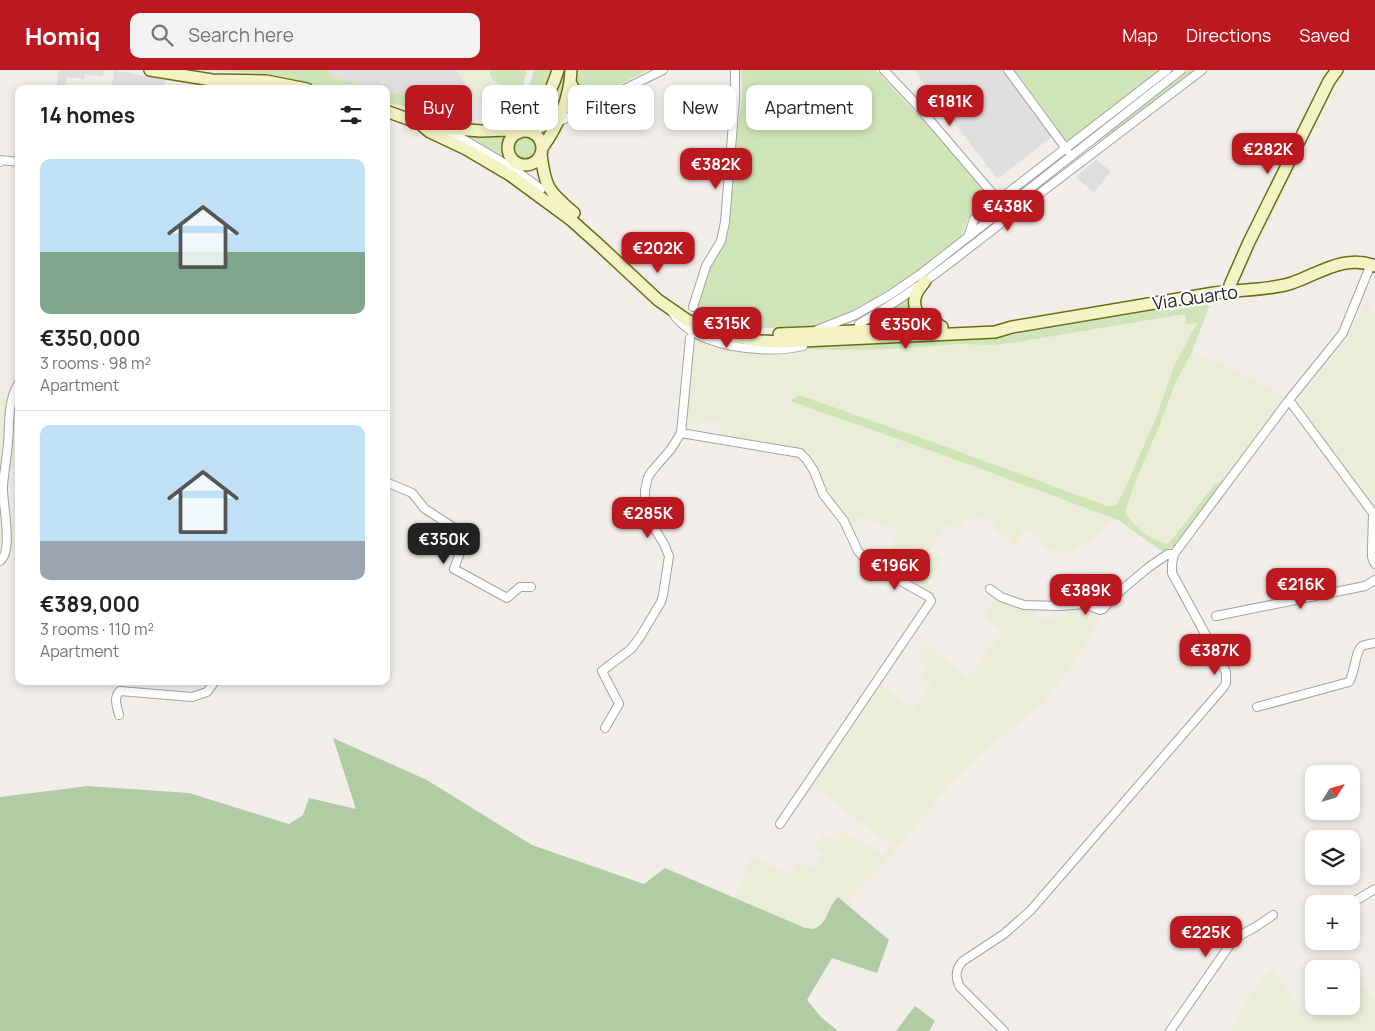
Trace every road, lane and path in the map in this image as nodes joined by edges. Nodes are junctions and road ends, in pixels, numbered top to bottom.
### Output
1 (150, 70) edge
2 (558, 70) edge
3 (571, 70) edge
4 (663, 70) edge
5 (735, 70) edge
6 (884, 70) edge
7 (1008, 70) edge
8 (1167, 70) edge
9 (1182, 70) edge
10 (1202, 70) edge
11 (1337, 70) edge
12 (213, 84) edge
13 (571, 84) joint
14 (286, 85) edge
15 (553, 85) edge
16 (633, 85) edge
17 (390, 112) edge
18 (568, 117) edge
19 (405, 118) edge
20 (558, 122) joint
21 (428, 130) edge
22 (447, 130) edge
23 (469, 130) edge
24 (506, 130) joint
25 (530, 130) edge
26 (553, 130) edge
27 (523, 132) junction
28 (1065, 148) junction
29 (541, 151) junction
30 (1071, 156) junction
31 (0, 162) edge
32 (15, 162) edge
33 (1078, 164) junction
34 (514, 169) junction
35 (541, 189) dead end
36 (998, 200) junction
37 (968, 237) junction
38 (1373, 265) edge
39 (925, 282) junction
40 (1229, 291) junction
41 (693, 307) dead end
42 (671, 310) junction
43 (859, 324) dead end
44 (942, 327) junction
45 (1012, 327) junction
46 (813, 332) junction
47 (690, 338) dead end
48 (803, 346) dead end
49 (15, 390) edge
50 (1289, 400) junction
51 (681, 433) junction
52 (390, 484) edge
53 (1174, 554) junction
54 (0, 561) edge
55 (1375, 564) edge
56 (1375, 580) edge
57 (531, 587) dead end
58 (990, 589) dead end
59 (1216, 616) dead end
60 (1375, 643) edge
61 (212, 685) edge
62 (1257, 707) dead end
63 (119, 715) dead end
64 (606, 728) dead end
65 (780, 824) dead end
66 (1375, 889) edge
67 (1360, 898) edge
68 (1273, 915) dead end
69 (1004, 1031) edge
70 (1170, 1031) edge

1 - 12 street
2 - 15 street
3 - 13 street
4 - 16 street
5 - 41 street
6 - 36 street
7 - 28 street
8 - 28 street
9 - 30 street
10 - 33 street
11 - 40 street
12 - 14 street
13 - 20 street
17 - 19 street
18 - 20 street
21 - 34 street, Via Quarto
22 - 34 street
23 - 24 street
24 - 27 street
25 - 27 street
26 - 29 street
27 - 29 street
27 - 34 street
28 - 30 street
28 - 36 street
29 - 34 street
29 - 46 street, Via Quarto
30 - 33 street
30 - 37 street
31 - 32 street
33 - 39 street
34 - 35 street
34 - 42 street, Via Quarto
36 - 37 street
37 - 46 street
38 - 40 street, Via Quarto
38 - 50 street
39 - 43 street
39 - 44 street
40 - 45 street, Via Quarto
42 - 45 street, Via Quarto
42 - 48 street
44 - 45 street, Via Quarto
44 - 46 street, Via Quarto
47 - 51 street
49 - 54 street
50 - 53 street
50 - 55 street
51 - 64 street
51 - 65 street
52 - 57 street
53 - 58 street
53 - 69 street
56 - 59 street
60 - 62 street
61 - 63 street
66 - 67 street
68 - 70 street

